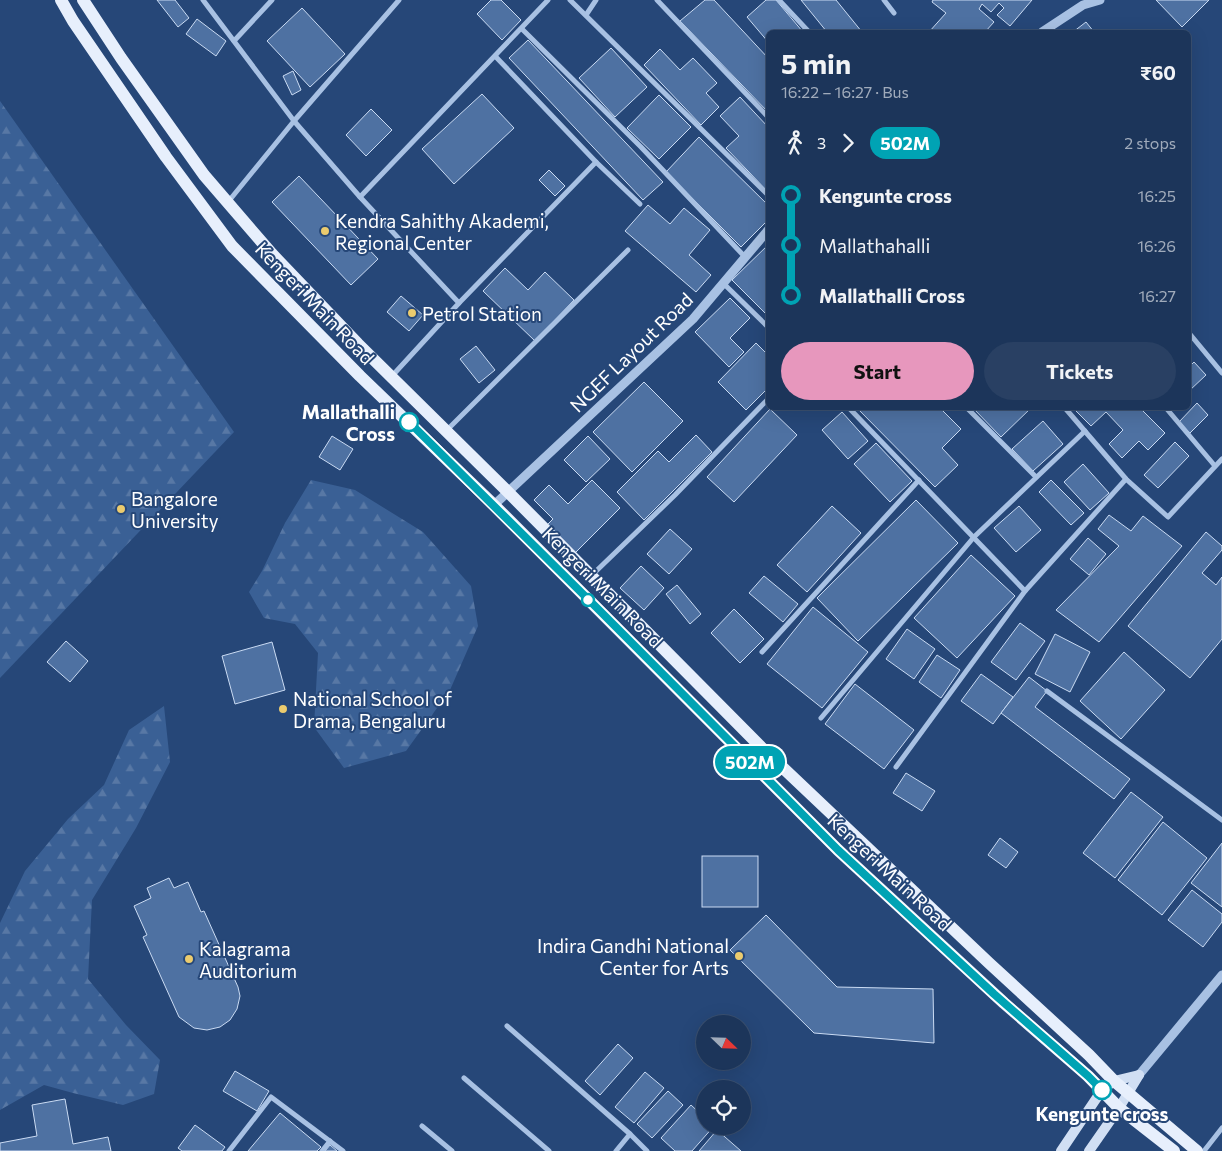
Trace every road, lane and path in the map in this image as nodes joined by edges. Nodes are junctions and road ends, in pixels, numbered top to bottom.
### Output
1 (61, 0) edge
2 (83, 0) edge
3 (203, 0) edge
4 (272, 0) edge
5 (399, 0) edge
6 (548, 0) edge
7 (570, 0) edge
8 (596, 0) edge
9 (657, 0) edge
10 (779, 0) edge
11 (884, 0) edge
12 (1100, 0) edge
13 (894, 13) dead end
14 (586, 15) junction
15 (522, 29) junction
16 (807, 30) edge
17 (1045, 30) edge
18 (234, 41) junction
19 (495, 56) junction
20 (766, 115) edge
21 (294, 121) junction
22 (596, 162) junction
23 (766, 193) edge
24 (360, 197) junction
25 (228, 203) junction
26 (640, 204) dead end
27 (766, 232) edge
28 (628, 250) dead end
29 (745, 257) junction
30 (723, 284) junction
31 (459, 303) junction
32 (766, 325) edge
33 (1191, 336) edge
34 (1222, 373) edge
35 (391, 376) junction
36 (766, 401) edge
37 (851, 410) edge
38 (969, 410) edge
39 (1067, 410) edge
40 (1168, 410) edge
41 (447, 430) junction
42 (1085, 431) junction
43 (1222, 459) edge
44 (1215, 466) junction
45 (1036, 477) junction
46 (1126, 479) junction
47 (919, 480) junction
48 (508, 491) junction
49 (494, 505) junction
50 (974, 537) junction
51 (591, 576) junction
52 (1026, 591) junction
53 (762, 652) dead end
54 (1047, 691) dead end
55 (821, 718) dead end
56 (896, 767) dead end
57 (1222, 820) edge
58 (1222, 975) edge
59 (507, 1026) dead end
60 (1139, 1075) junction
61 (464, 1078) dead end
62 (1114, 1081) junction
63 (1102, 1090) junction
64 (1127, 1093) junction
65 (1119, 1108) junction
66 (422, 1126) dead end
67 (1222, 1128) edge
68 (630, 1134) junction
69 (330, 1141) junction
70 (229, 1151) edge
71 (322, 1151) edge
72 (343, 1151) edge
73 (452, 1151) edge
74 (549, 1151) edge
75 (616, 1151) edge
76 (647, 1151) edge
77 (1061, 1151) edge
78 (1089, 1151) edge
79 (1174, 1151) edge
80 (1197, 1151) edge
81 (1204, 1151) edge

1 - 49 main road, Kengeri Main Road
2 - 25 main road, Kengeri Main Road
3 - 18 street
4 - 18 street
5 - 21 street
6 - 15 street
7 - 14 street
8 - 14 street
9 - 20 street
10 - 16 street
11 - 13 street
12 - 17 street
14 - 23 street
15 - 19 street
15 - 29 street
18 - 21 street
19 - 22 street
19 - 24 street
21 - 24 street
21 - 25 street
22 - 26 street
22 - 31 street
24 - 31 street
25 - 35 main road, Kengeri Main Road
27 - 29 street, NGEF Layout Road
28 - 41 street
29 - 30 street, NGEF Layout Road
30 - 32 street
30 - 48 street, NGEF Layout Road
31 - 35 street
33 - 34 street
35 - 41 main road, Kengeri Main Road
36 - 51 street
37 - 47 street
38 - 45 street
39 - 42 street
40 - 44 street
41 - 48 main road, Kengeri Main Road
42 - 45 street
42 - 46 street
43 - 44 street
44 - 46 street
45 - 50 street
46 - 52 street
47 - 50 street
47 - 53 street
48 - 49 street, NGEF Layout Road
48 - 51 main road, Kengeri Main Road
49 - 63 main road, Kengeri Main Road
50 - 52 street
50 - 55 street
51 - 62 main road, Kengeri Main Road
52 - 56 street
54 - 57 street
58 - 60 street
59 - 68 street
60 - 62 main road
60 - 64 main road
61 - 74 street
62 - 63 main road
62 - 64 main road, Kengeri Main Road
63 - 65 main road, Kengeri Main Road
63 - 77 main road
64 - 65 main road
64 - 80 main road, Kengeri Main Road
65 - 78 main road
65 - 79 main road, Kengeri Main Road
66 - 73 street
67 - 81 street
68 - 75 street
68 - 76 street
69 - 70 street
69 - 71 street
69 - 72 street

